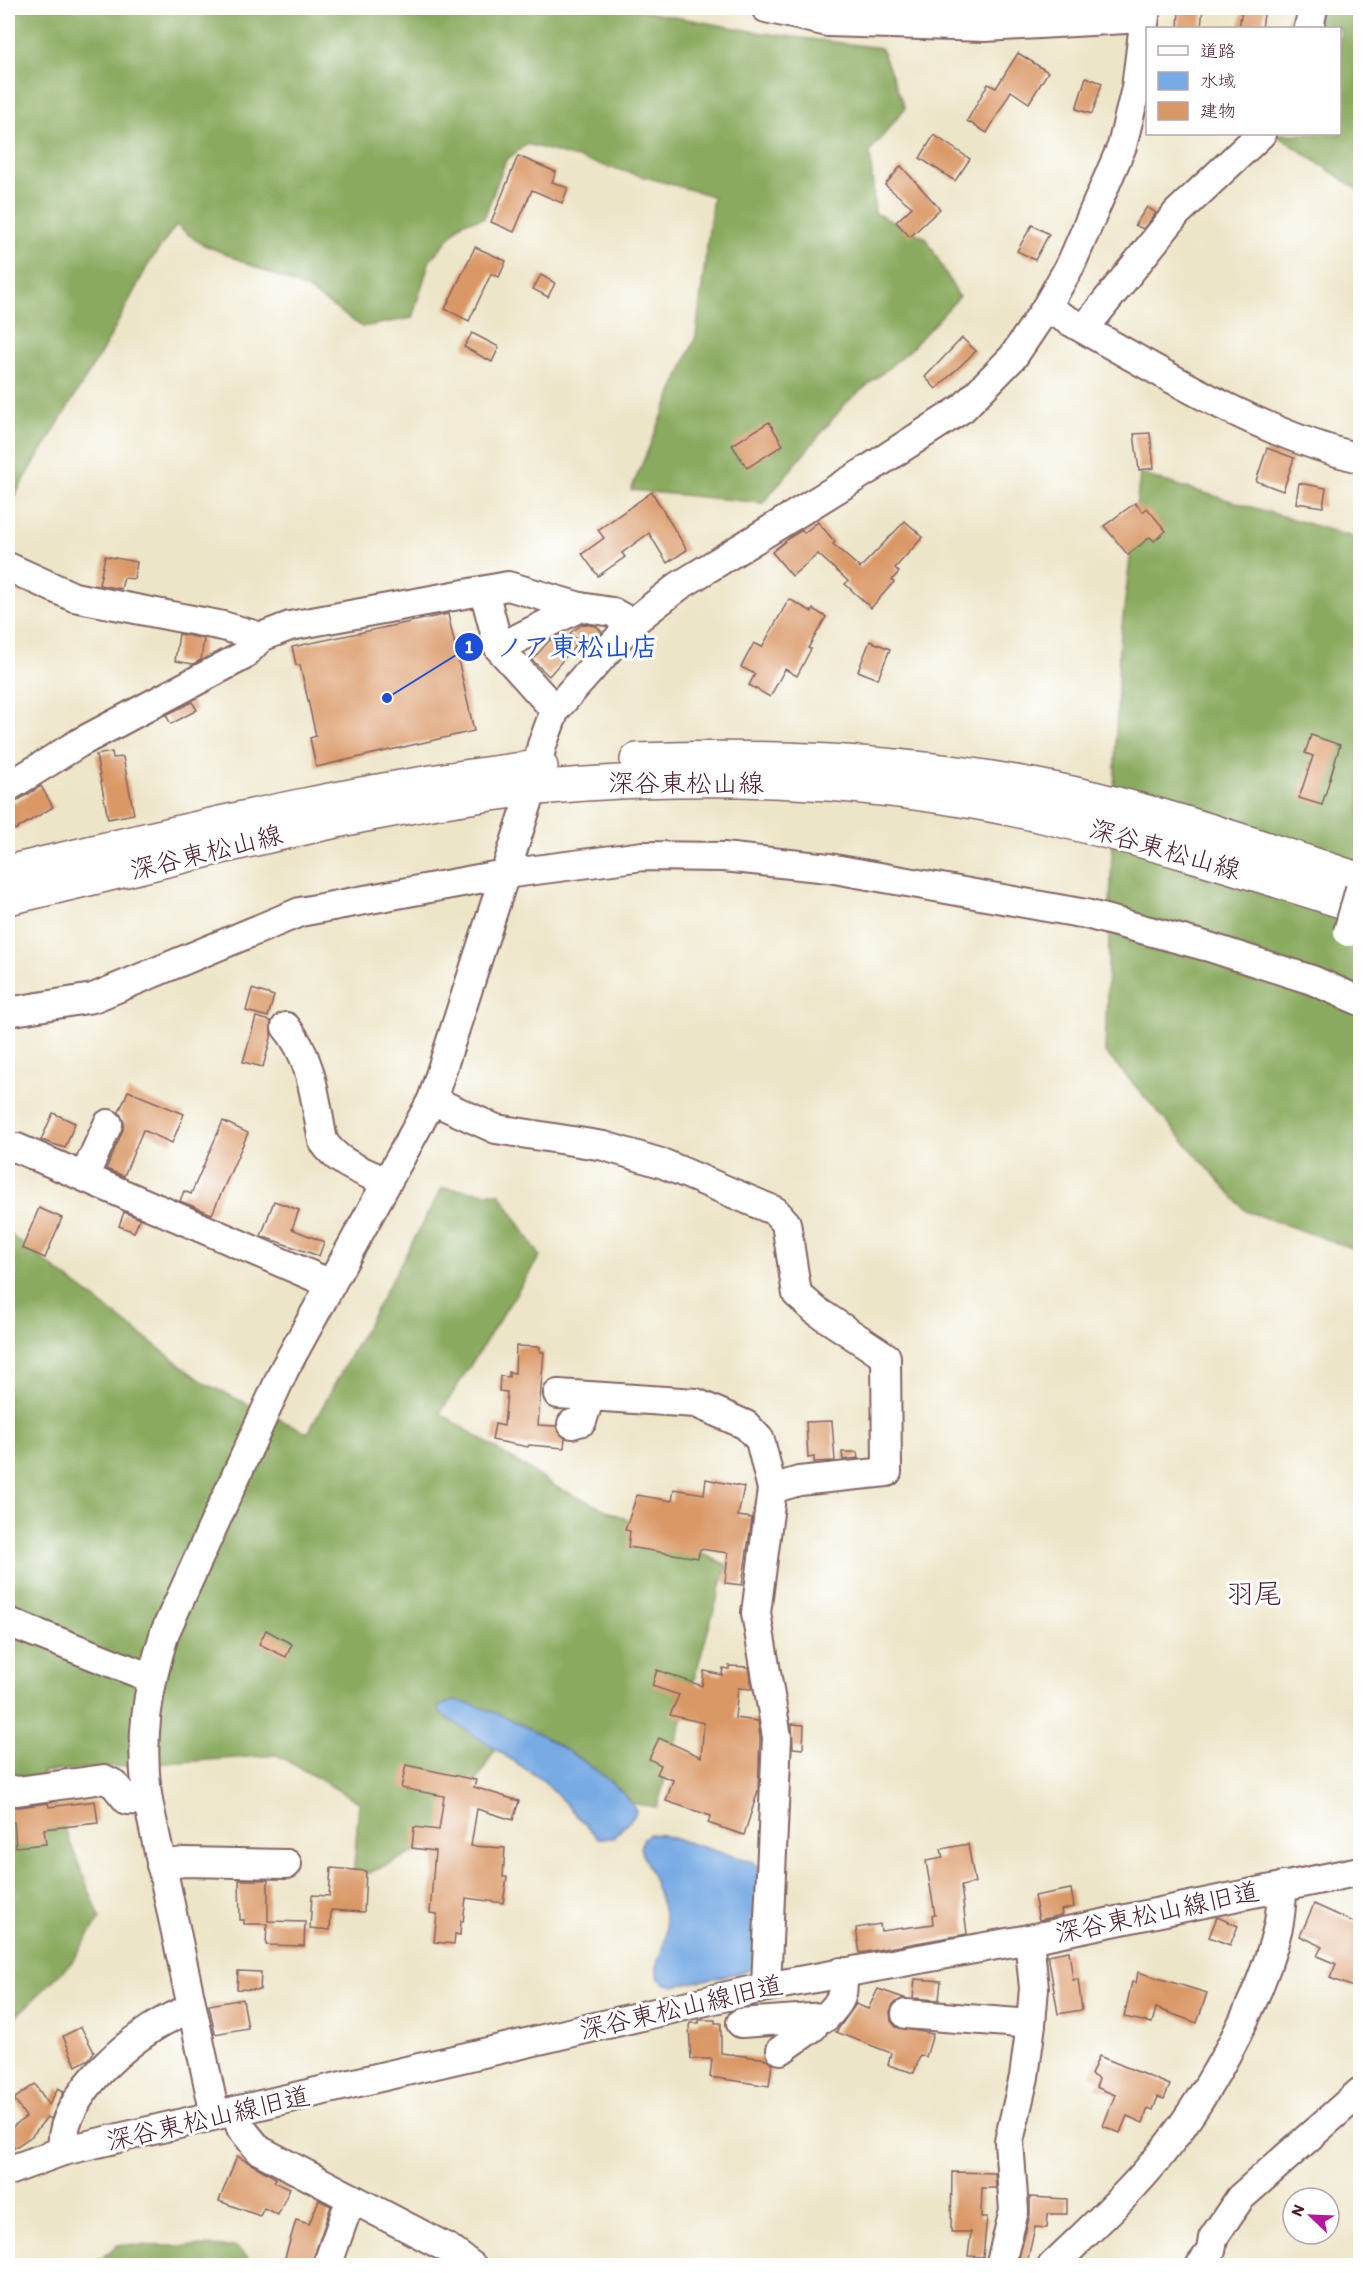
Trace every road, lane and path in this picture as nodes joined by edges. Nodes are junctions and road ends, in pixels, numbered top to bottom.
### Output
1 (766, 8) edge
2 (1313, 8) edge
3 (1144, 13) edge
4 (1309, 27) edge
5 (1260, 135) edge
6 (1046, 309) junction
7 (1084, 329) junction
8 (1360, 458) edge
9 (8, 567) edge
10 (484, 591) junction
11 (580, 607) junction
12 (632, 623) junction
13 (261, 637) junction
14 (498, 648) junction
15 (555, 710) junction
16 (535, 779) junction
17 (8, 788) edge
18 (8, 872) edge
19 (505, 874) junction
20 (1360, 880) edge
21 (1360, 889) edge
22 (8, 898) edge
23 (1354, 919) edge
24 (1360, 1001) edge
25 (8, 1012) edge
26 (286, 1028) dead end
27 (432, 1100) junction
28 (108, 1124) dead end
29 (8, 1148) edge
30 (84, 1178) junction
31 (386, 1182) junction
32 (331, 1284) junction
33 (558, 1394) dead end
34 (590, 1397) junction
35 (572, 1424) dead end
36 (772, 1489) junction
37 (8, 1622) edge
38 (151, 1678) junction
39 (8, 1789) edge
40 (148, 1800) junction
41 (287, 1864) dead end
42 (161, 1865) junction
43 (1360, 1871) edge
44 (1282, 1886) junction
45 (1029, 1939) junction
46 (841, 1972) junction
47 (766, 1987) junction
48 (192, 2009) junction
49 (906, 2014) dead end
50 (815, 2018) junction
51 (741, 2024) dead end
52 (1031, 2024) junction
53 (781, 2050) dead end
54 (1360, 2092) edge
55 (225, 2113) junction
56 (63, 2151) junction
57 (8, 2171) edge
58 (351, 2198) junction
59 (327, 2265) edge
60 (472, 2265) edge
61 (1000, 2265) edge
62 (1052, 2265) edge
63 (1200, 2265) edge

1 - 3 street
2 - 4 street
3 - 6 street
5 - 7 street
6 - 7 street
6 - 12 street
7 - 8 street
9 - 13 street
10 - 11 street
10 - 13 street
10 - 14 street
11 - 12 street
11 - 14 street
12 - 15 street
13 - 17 street
14 - 15 street
15 - 16 street
16 - 18 main road, 深谷東松山線
16 - 19 street
16 - 20 main road, 深谷東松山線
16 - 22 main road, 深谷東松山線
16 - 23 main road, 深谷東松山線
19 - 24 street
19 - 25 street
19 - 27 street
21 - 23 street, bridge
26 - 31 street
27 - 31 street
27 - 36 street
28 - 30 street
29 - 30 street
30 - 32 street
31 - 32 street
32 - 38 street
33 - 34 street
34 - 35 street
34 - 36 street
36 - 47 street
37 - 38 street
38 - 40 street
39 - 40 street
40 - 42 street
41 - 42 street
42 - 48 street
43 - 44 street, 深谷東松山線旧道
44 - 45 street, 深谷東松山線旧道
44 - 62 street
45 - 46 street, 深谷東松山線旧道
45 - 52 street
46 - 47 street, 深谷東松山線旧道
46 - 50 street
47 - 55 street, 深谷東松山線旧道
48 - 55 street
48 - 56 street
49 - 52 street
50 - 51 street
50 - 53 street
52 - 61 street
54 - 63 street
55 - 56 street, 深谷東松山線旧道
55 - 58 street
56 - 57 street, 深谷東松山線旧道
58 - 59 street
58 - 60 street

